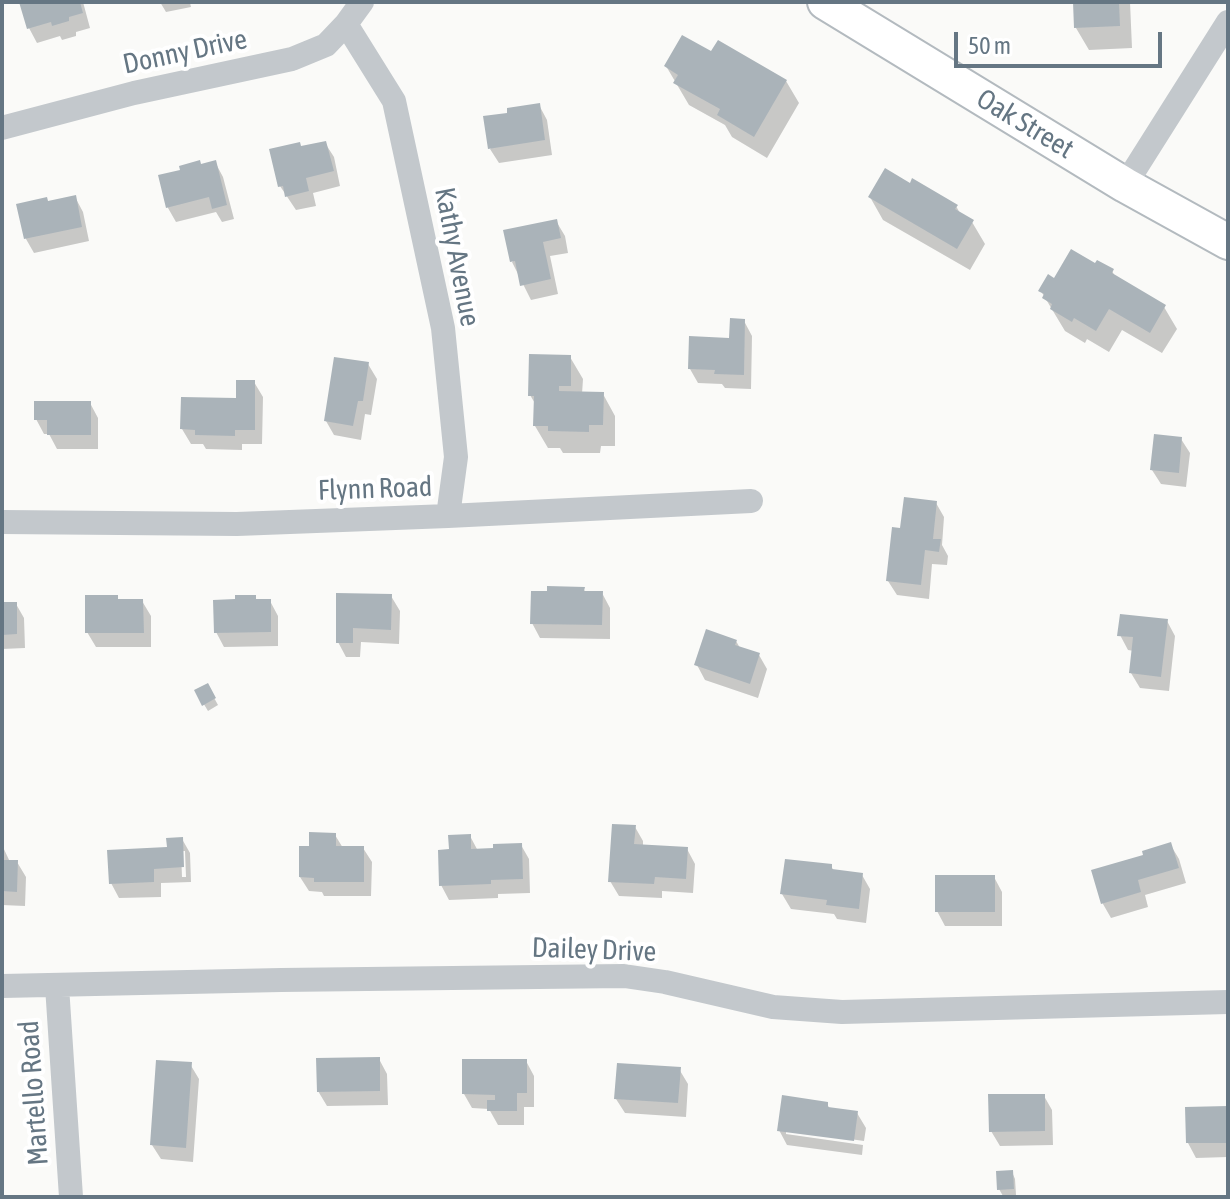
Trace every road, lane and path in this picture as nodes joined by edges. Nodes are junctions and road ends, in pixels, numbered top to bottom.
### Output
1 (362, 2) edge
2 (825, 2) edge
3 (1228, 22) edge
4 (346, 24) junction
5 (2, 128) edge
6 (1125, 185) junction
7 (1228, 242) edge
8 (751, 501) dead end
9 (448, 516) junction
10 (2, 522) edge
11 (2, 986) edge
12 (57, 986) junction
13 (1228, 1002) edge
14 (71, 1197) edge

1 - 4 street, Donny Drive
2 - 6 main road, Oak Street
3 - 6 street
4 - 5 street, Donny Drive
4 - 9 street, Kathy Avenue
6 - 7 main road, Oak Street
8 - 9 street, Flynn Road
9 - 10 street, Flynn Road
11 - 12 street, Dailey Drive
12 - 13 street, Dailey Drive
12 - 14 street, Martello Road

